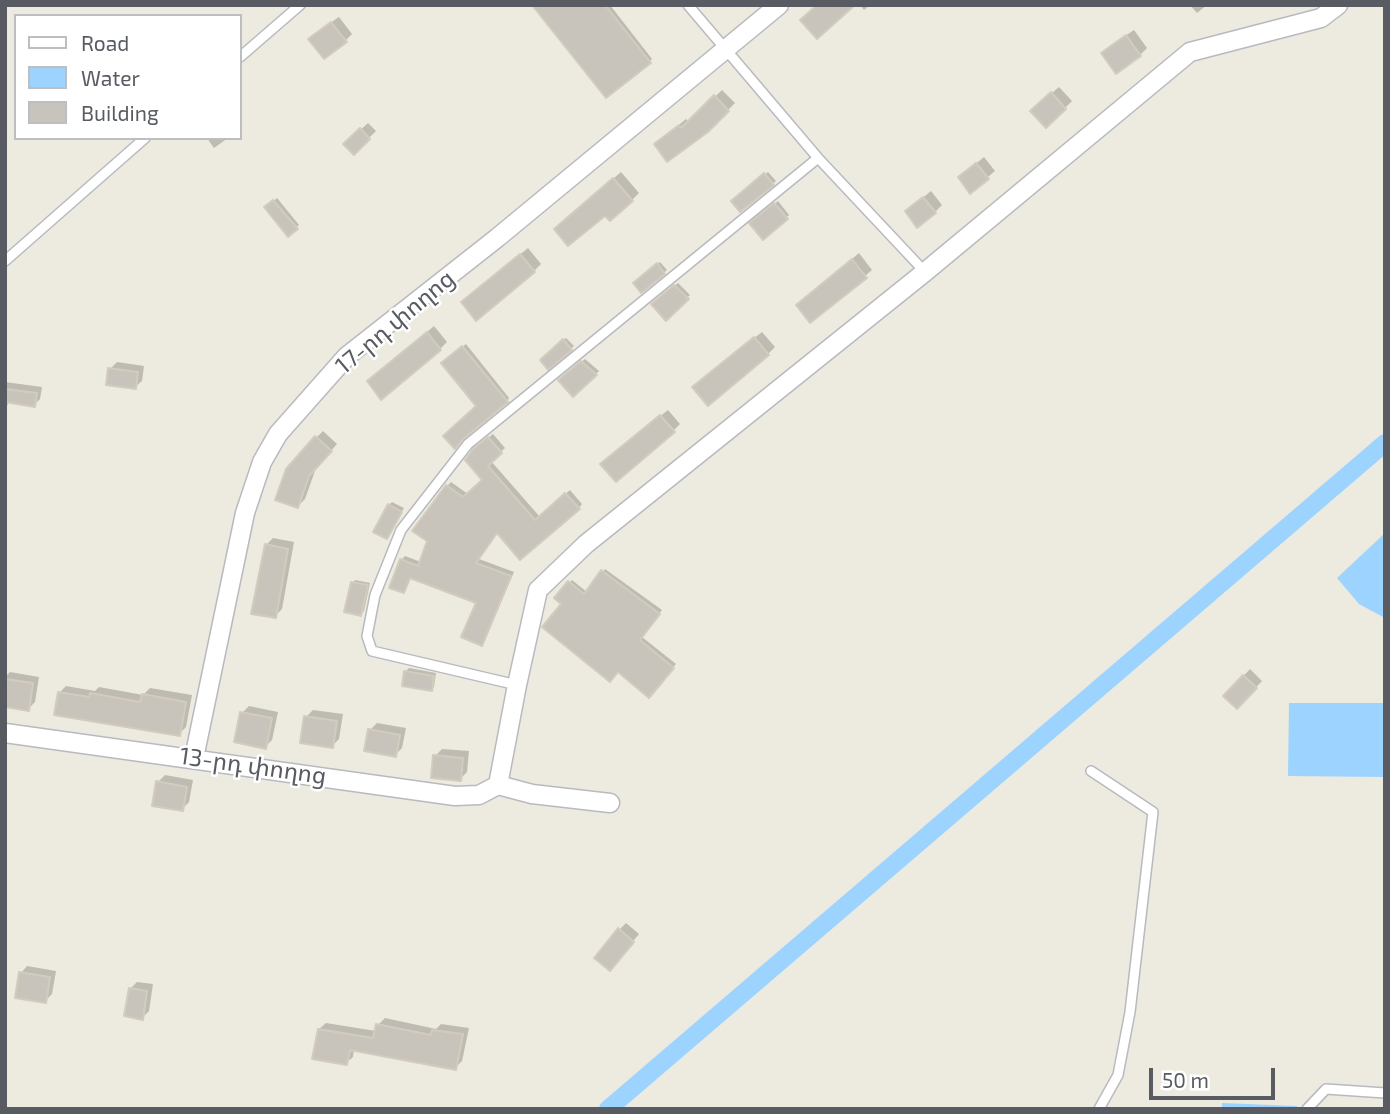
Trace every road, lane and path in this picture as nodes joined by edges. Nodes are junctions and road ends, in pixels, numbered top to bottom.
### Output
1 (300, 5) edge
2 (688, 5) edge
3 (779, 5) edge
4 (1338, 5) edge
5 (726, 49) junction
6 (242, 55) edge
7 (143, 140) edge
8 (818, 158) junction
9 (5, 261) edge
10 (925, 272) junction
11 (517, 685) junction
12 (5, 733) edge
13 (194, 758) junction
14 (1091, 771) dead end
15 (498, 785) junction
16 (610, 803) dead end
17 (1385, 1093) edge
18 (1099, 1109) edge
19 (1307, 1109) edge

1 - 6 lane
2 - 5 lane
3 - 5 street, 17-րդ փողոց
4 - 10 street
5 - 8 lane
5 - 13 street, 17-րդ փողոց
7 - 9 lane
8 - 10 lane
8 - 11 lane
10 - 11 street
11 - 15 street
12 - 13 street, 13-րդ փողոց
13 - 15 street, 13-րդ փողոց
14 - 18 lane
15 - 16 street
17 - 19 lane

